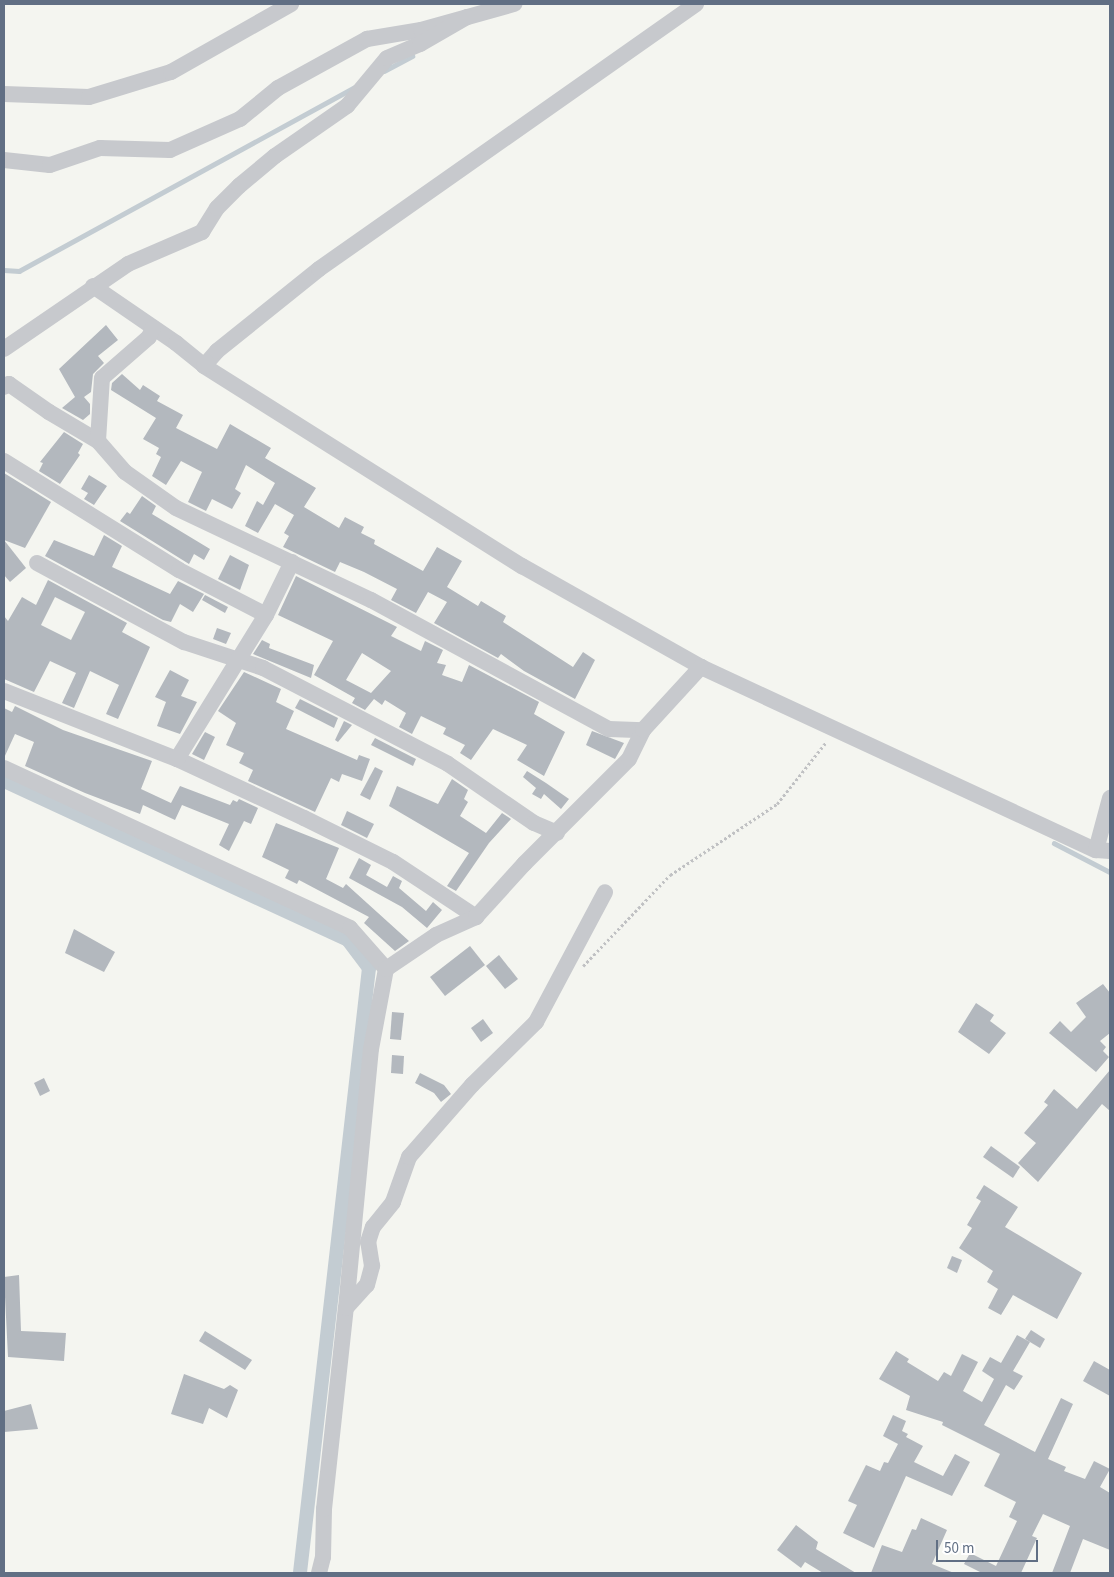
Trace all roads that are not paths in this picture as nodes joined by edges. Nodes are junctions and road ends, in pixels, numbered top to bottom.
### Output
1 (291, 4) edge
2 (514, 4) edge
3 (696, 4) edge
4 (467, 17) junction
5 (4, 94) edge
6 (4, 160) edge
7 (93, 286) junction
8 (153, 328) junction
9 (4, 349) edge
10 (204, 366) junction
11 (4, 387) edge
12 (98, 441) junction
13 (4, 461) edge
14 (292, 562) junction
15 (37, 563) dead end
16 (266, 615) junction
17 (240, 660) junction
18 (701, 666) junction
19 (4, 691) edge
20 (643, 730) junction
21 (177, 759) junction
22 (4, 768) edge
23 (1110, 798) edge
24 (557, 833) junction
25 (1103, 850) edge
26 (605, 892) dead end
27 (476, 917) junction
28 (386, 969) junction
29 (346, 1308) junction
30 (319, 1573) edge

1 - 5 street
2 - 4 street
3 - 10 street
4 - 6 street
4 - 7 street
7 - 8 street
7 - 9 street
8 - 10 street
8 - 12 street
10 - 18 street
11 - 12 street
12 - 14 street
13 - 16 street
14 - 16 street
14 - 20 street
15 - 17 street
16 - 17 street
17 - 21 street
17 - 24 street
18 - 20 street
18 - 25 street
19 - 21 street
20 - 24 street
21 - 27 street
22 - 28 street
23 - 25 street
24 - 27 street
26 - 29 street
27 - 28 street
28 - 29 street
29 - 30 street

